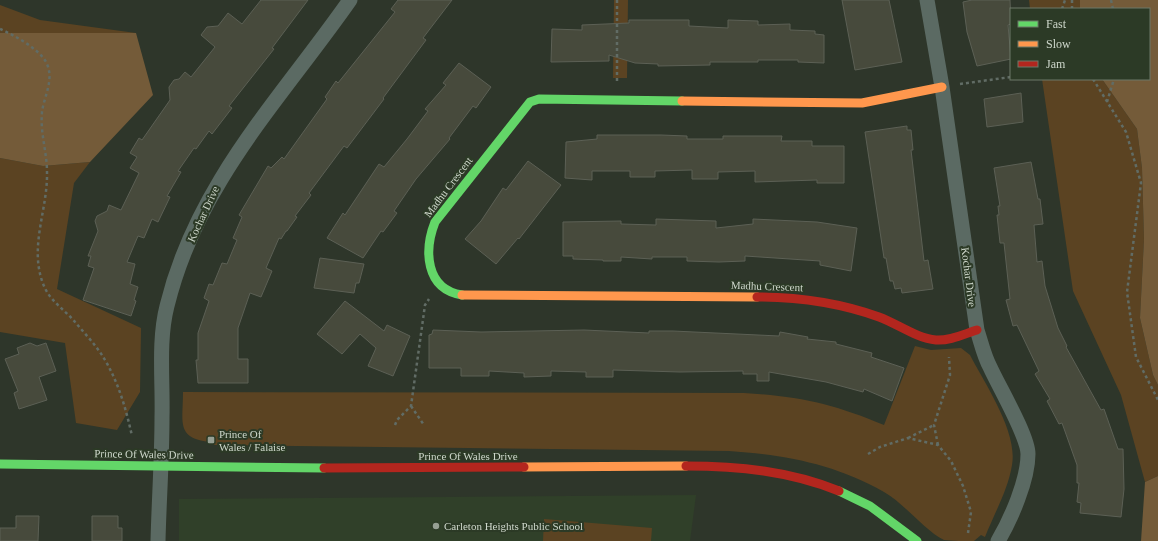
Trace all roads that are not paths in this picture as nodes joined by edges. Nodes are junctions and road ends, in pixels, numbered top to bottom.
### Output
1 (350, 0) edge
2 (928, 0) edge
3 (942, 87) junction
4 (977, 330) junction
5 (0, 464) edge
6 (160, 467) junction
7 (158, 541) edge
8 (916, 541) edge
9 (998, 541) edge

1 - 6 street, Kochar Drive
2 - 3 street, Kochar Drive
3 - 4 street, Kochar Drive
3 - 4 street, Madhu Crescent
4 - 9 street, Kochar Drive
5 - 6 street, Prince Of Wales Drive
6 - 7 street, Kochar Drive
6 - 8 street, Prince Of Wales Drive

